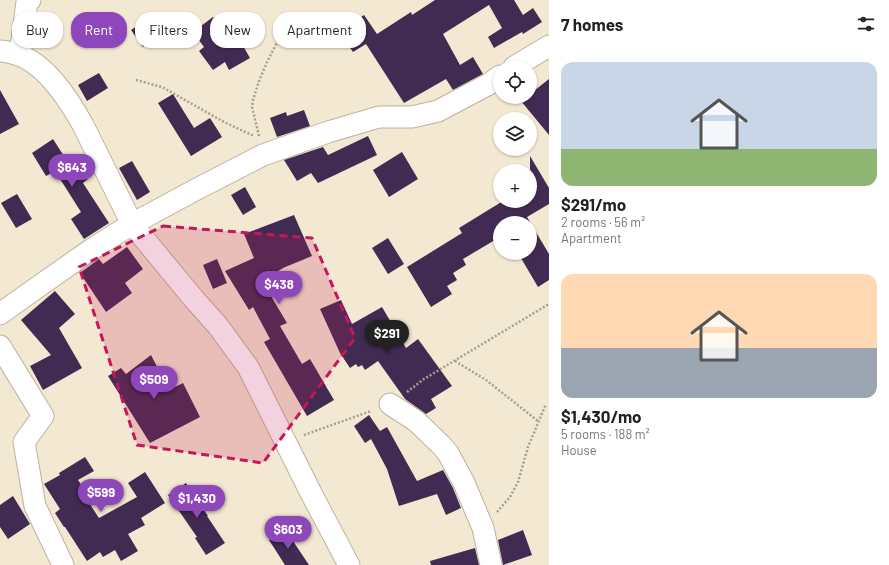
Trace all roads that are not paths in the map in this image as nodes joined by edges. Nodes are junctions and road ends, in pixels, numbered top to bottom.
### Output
1 (28, 1) edge
2 (549, 46) edge
3 (10, 53) edge
4 (526, 60) edge
5 (493, 81) edge
6 (132, 224) junction
7 (0, 314) edge
8 (0, 346) edge
9 (390, 404) road end
10 (63, 565) edge
11 (349, 565) edge
12 (491, 565) edge

1 - 3 street
2 - 4 street
3 - 6 street
5 - 6 street
6 - 7 street
6 - 11 street
8 - 10 street
9 - 12 street

